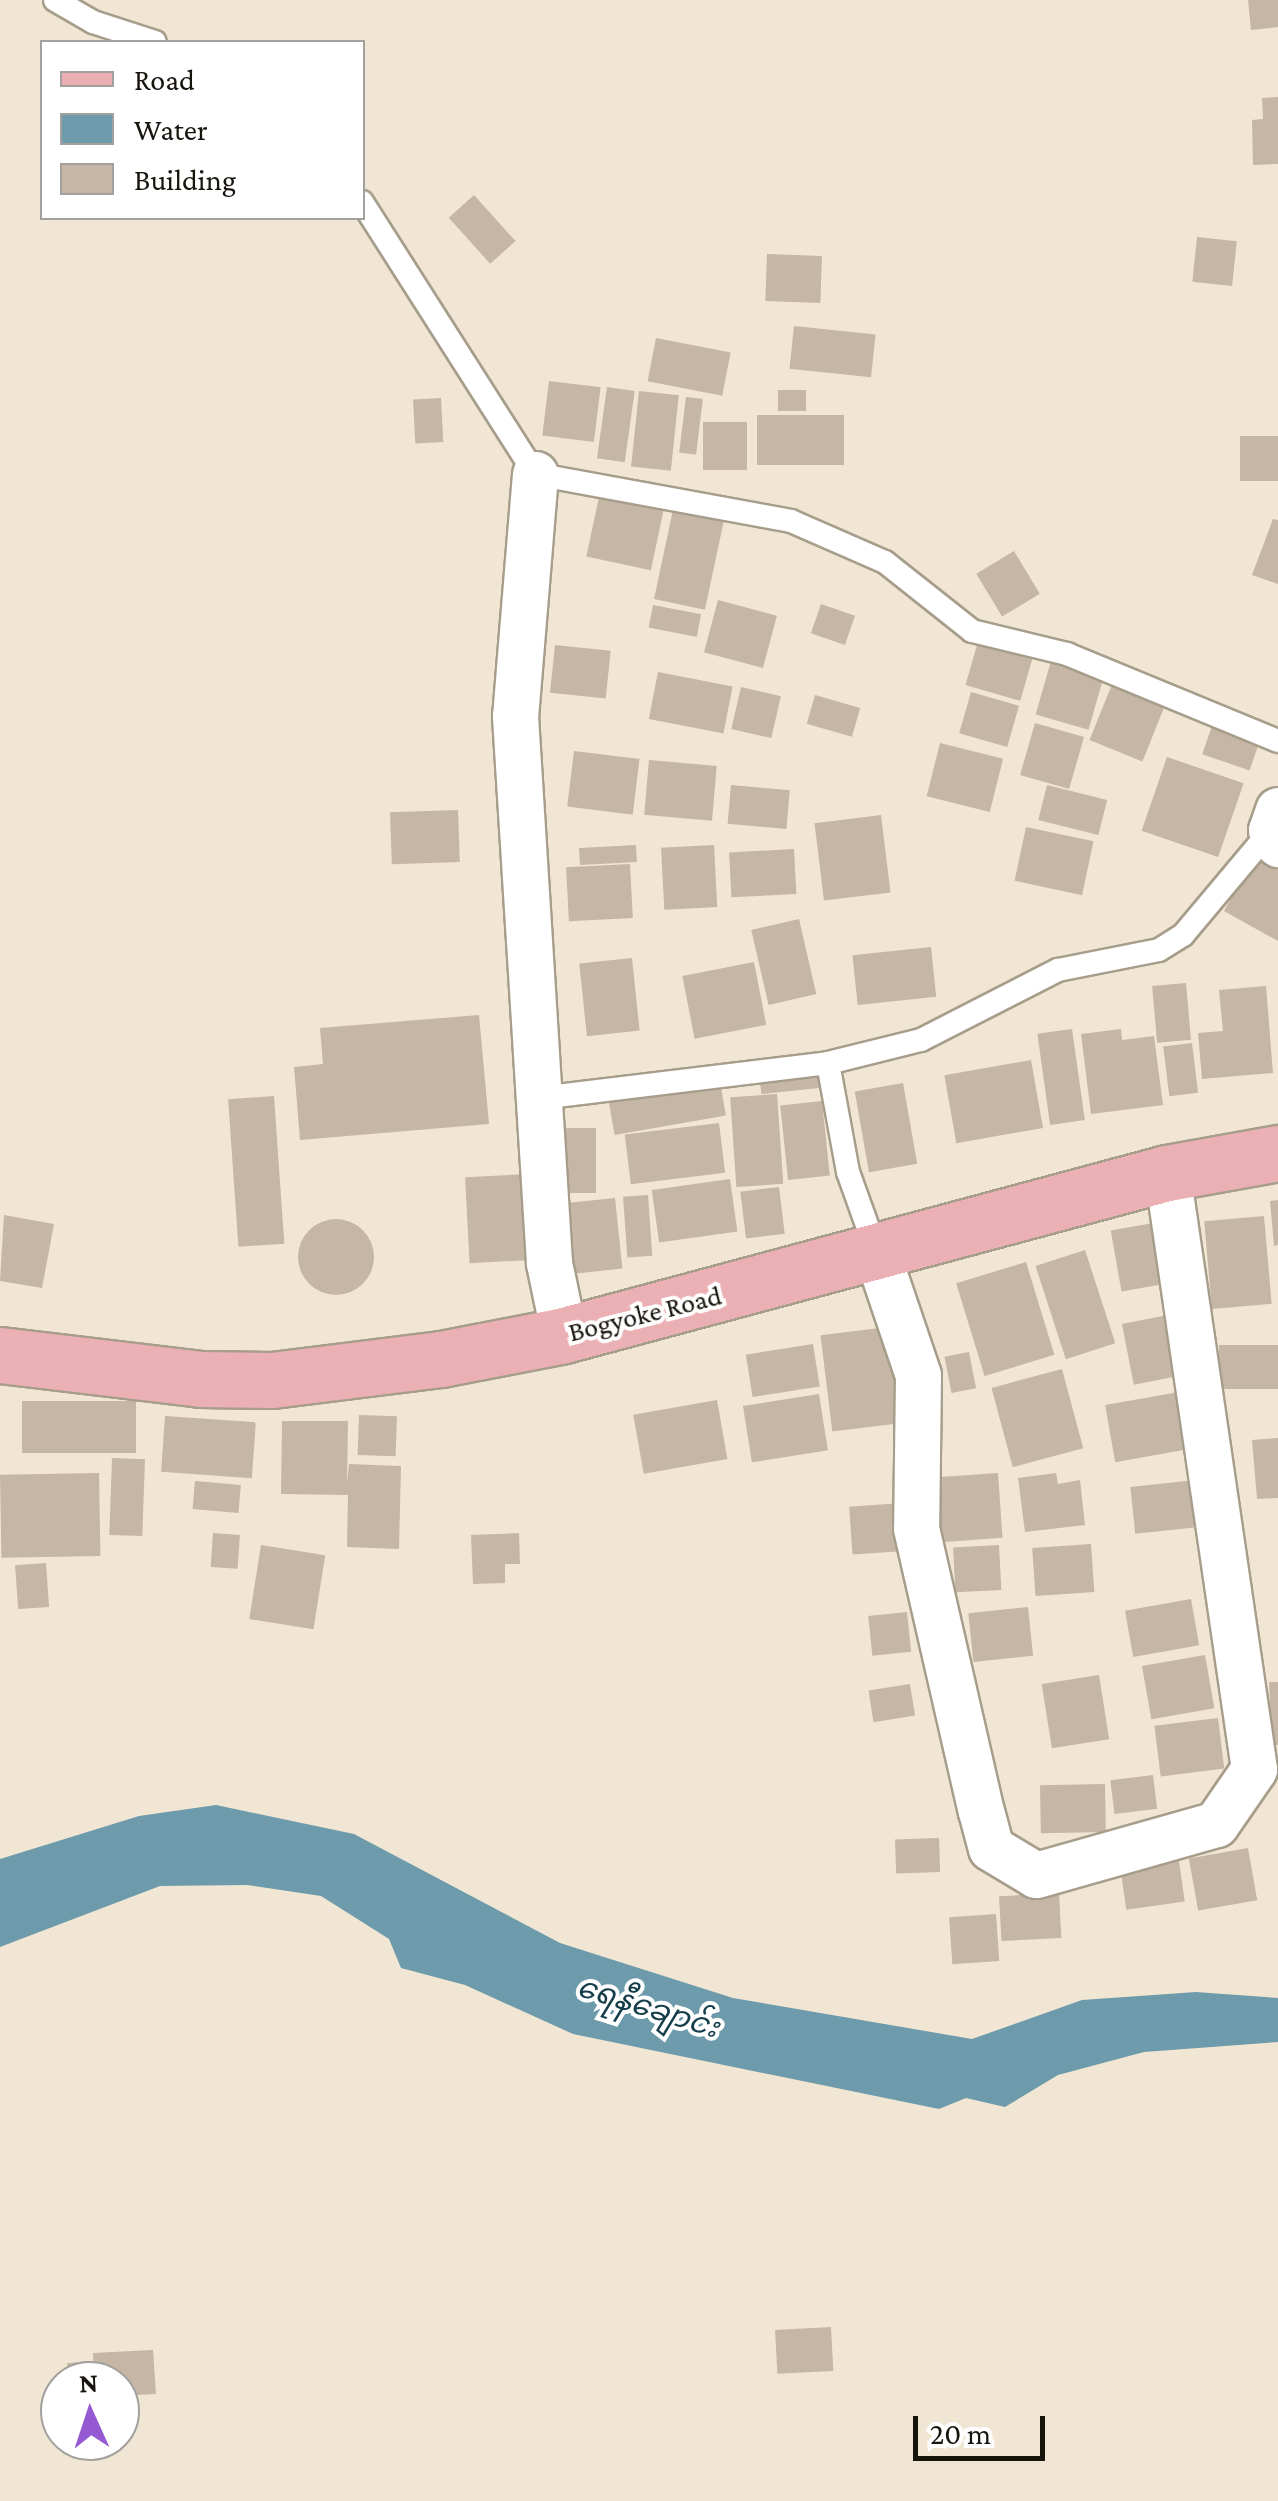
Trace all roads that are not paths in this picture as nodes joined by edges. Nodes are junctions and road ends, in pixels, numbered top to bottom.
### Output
1 (56, 0) edge
2 (149, 40) edge
3 (365, 207) edge
4 (535, 474) junction
5 (1278, 741) edge
6 (1276, 828) edge
7 (828, 1063) junction
8 (540, 1098) junction
9 (1278, 1153) edge
10 (1167, 1173) junction
11 (877, 1254) junction
12 (564, 1335) junction
13 (0, 1356) edge
14 (1266, 1769) edge

1 - 2 lane
3 - 4 lane
4 - 5 lane
4 - 8 street
6 - 7 lane
7 - 8 lane
7 - 11 lane
8 - 12 street
9 - 10 main road, Bogyoke Road
10 - 11 main road, Bogyoke Road
10 - 14 street
11 - 12 main road, Bogyoke Road
11 - 14 street
12 - 13 main road, Bogyoke Road

